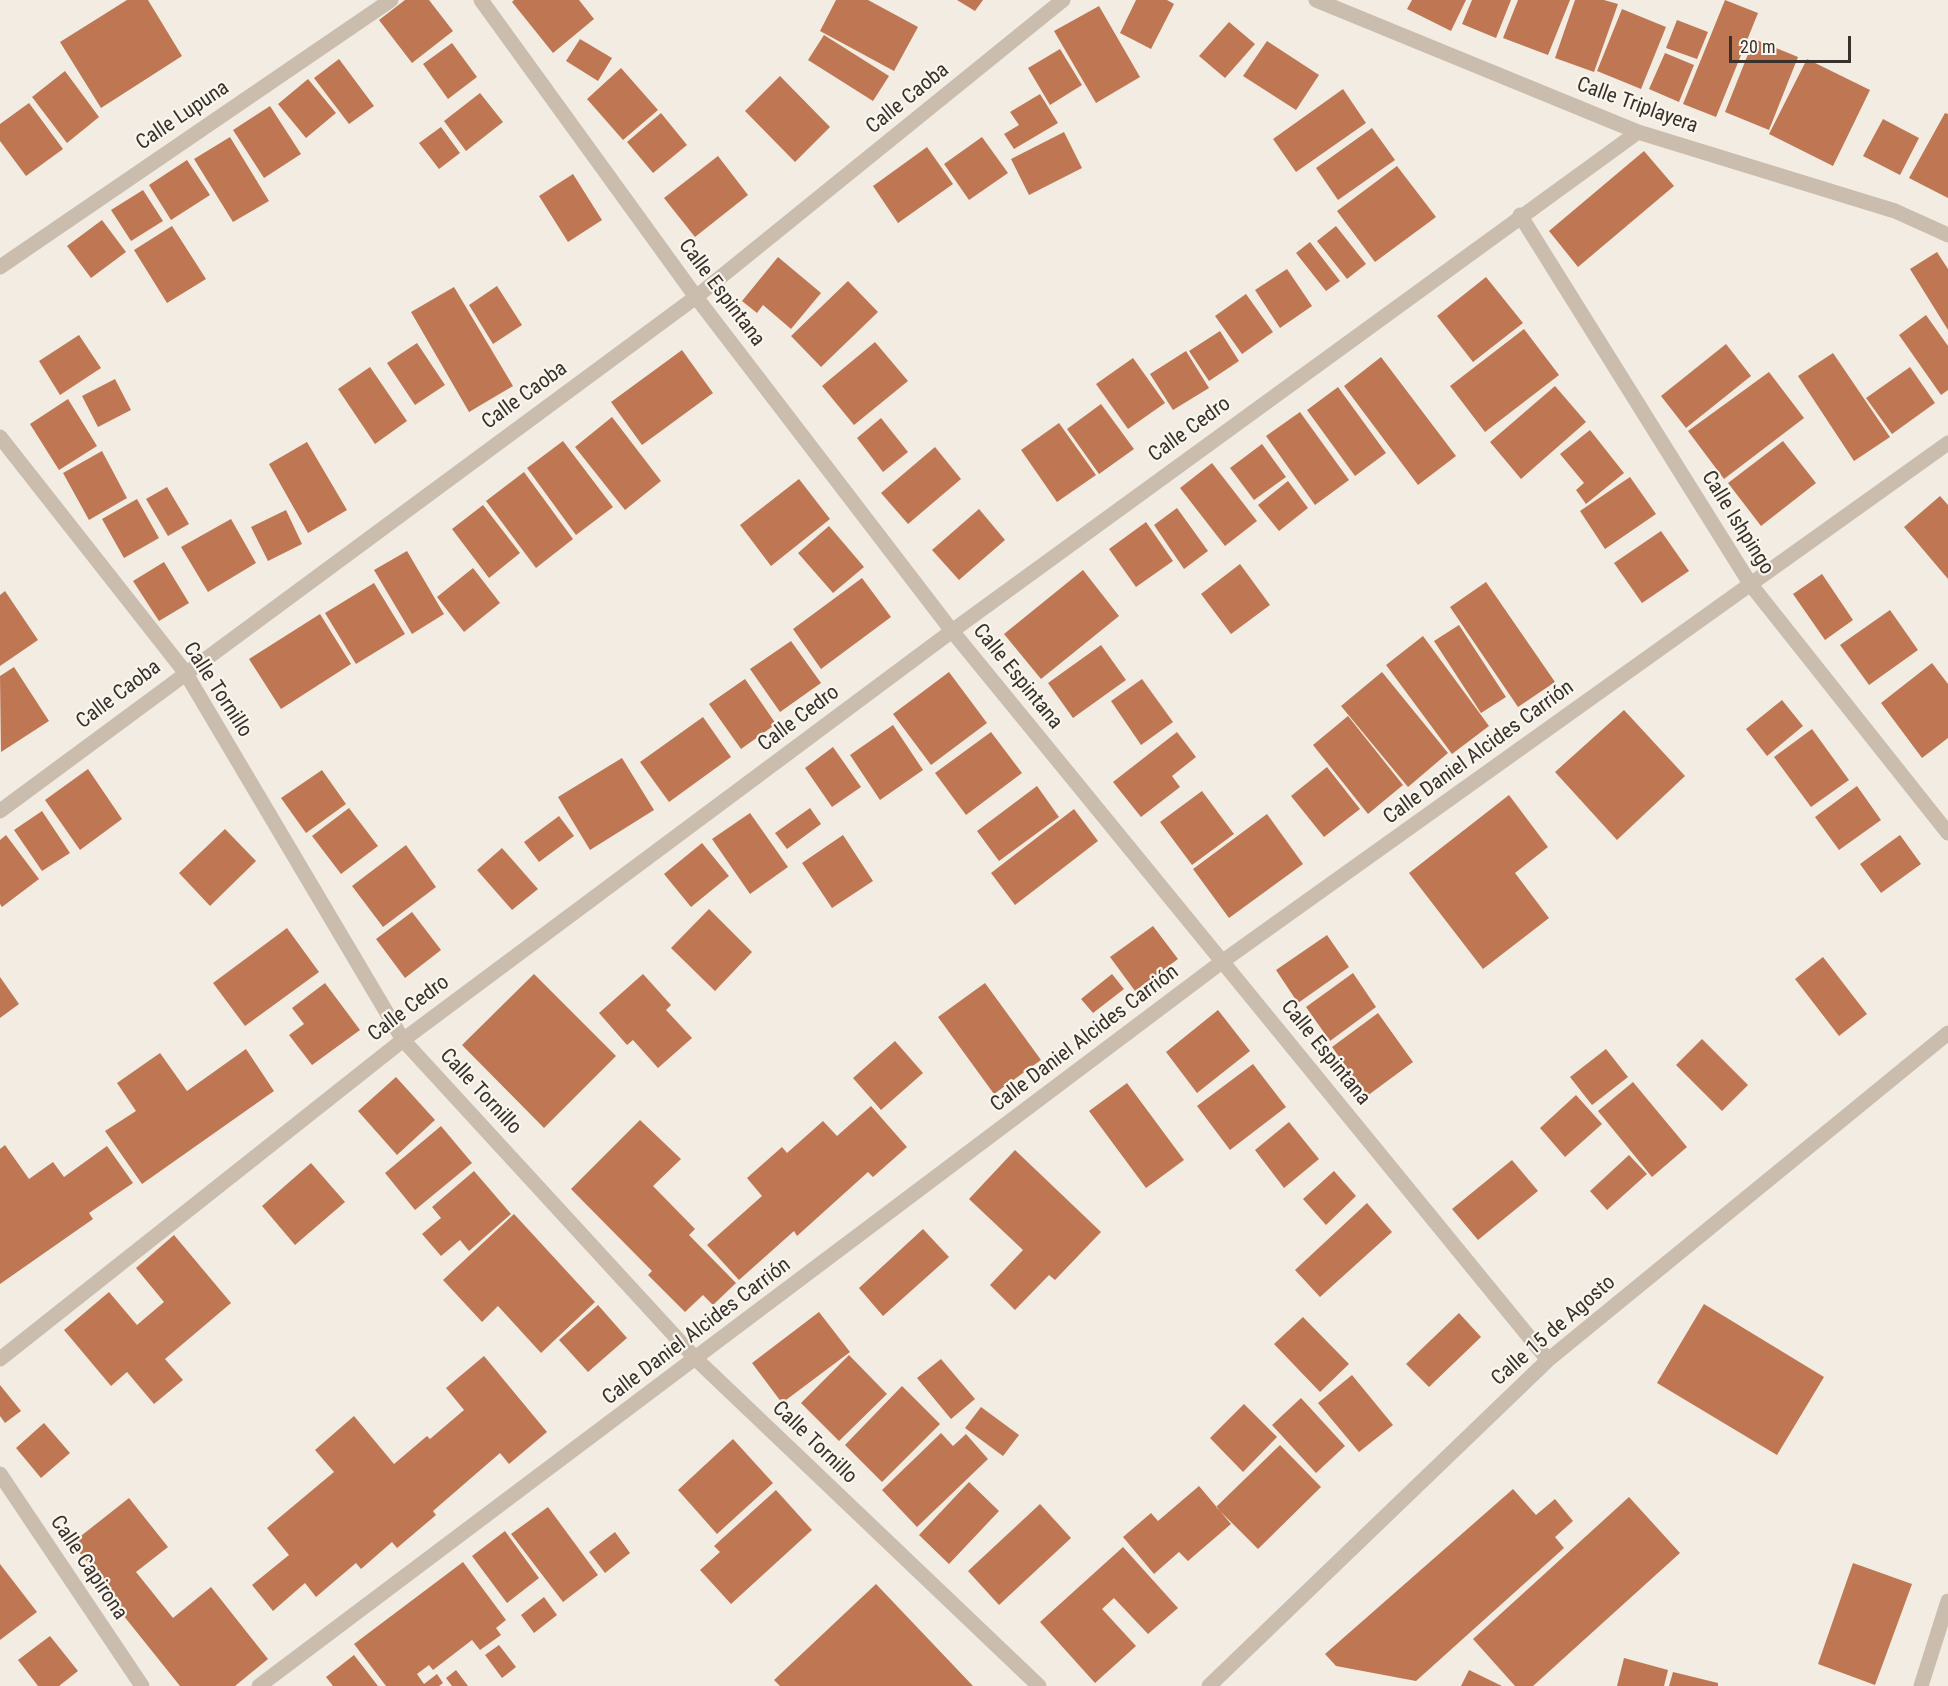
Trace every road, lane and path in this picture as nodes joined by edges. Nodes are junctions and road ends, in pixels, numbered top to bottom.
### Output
1 (391, 0) edge
2 (481, 0) edge
3 (1063, 0) edge
4 (1316, 0) edge
5 (1638, 132) junction
6 (1520, 215) junction
7 (1948, 235) edge
8 (0, 267) edge
9 (696, 297) junction
10 (0, 437) edge
11 (1948, 443) edge
12 (1751, 585) junction
13 (952, 631) junction
14 (185, 672) junction
15 (0, 811) edge
16 (1948, 833) edge
17 (1223, 961) junction
18 (1948, 1033) edge
19 (403, 1040) junction
20 (0, 1359) edge
21 (696, 1359) junction
22 (1548, 1360) junction
23 (0, 1474) edge
24 (1948, 1601) edge
25 (1212, 1684) edge
26 (142, 1686) edge
27 (259, 1686) edge
28 (1039, 1686) edge
29 (1232, 1686) edge
30 (1921, 1686) edge

1 - 8 street, Calle Lupuna
2 - 9 street, Calle Espintana
3 - 9 street, Calle Caoba
4 - 5 street, Calle Triplayera
5 - 6 street, Calle Cedro
5 - 7 street, Calle Triplayera
6 - 12 street, Calle Ishpingo
6 - 13 street, Calle Cedro
9 - 13 street, Calle Espintana
9 - 14 street, Calle Caoba
10 - 14 street, Calle Tornillo
11 - 12 street, Calle Daniel Alcides Carrión
12 - 16 street, Calle Ishpingo
12 - 17 street, Calle Daniel Alcides Carrión
13 - 17 street, Calle Espintana
13 - 19 street, Calle Cedro
14 - 15 street, Calle Caoba
14 - 19 street, Calle Tornillo
17 - 21 street, Calle Daniel Alcides Carrión
17 - 22 street, Calle Espintana
18 - 22 street, Calle 15 de Agosto
19 - 20 street, Calle Cedro
19 - 21 street, Calle Tornillo
21 - 27 street, Calle Daniel Alcides Carrión
21 - 28 street, Calle Tornillo
22 - 25 street, Calle 15 de Agosto
23 - 26 street, Calle Capirona
24 - 30 street
25 - 29 street

